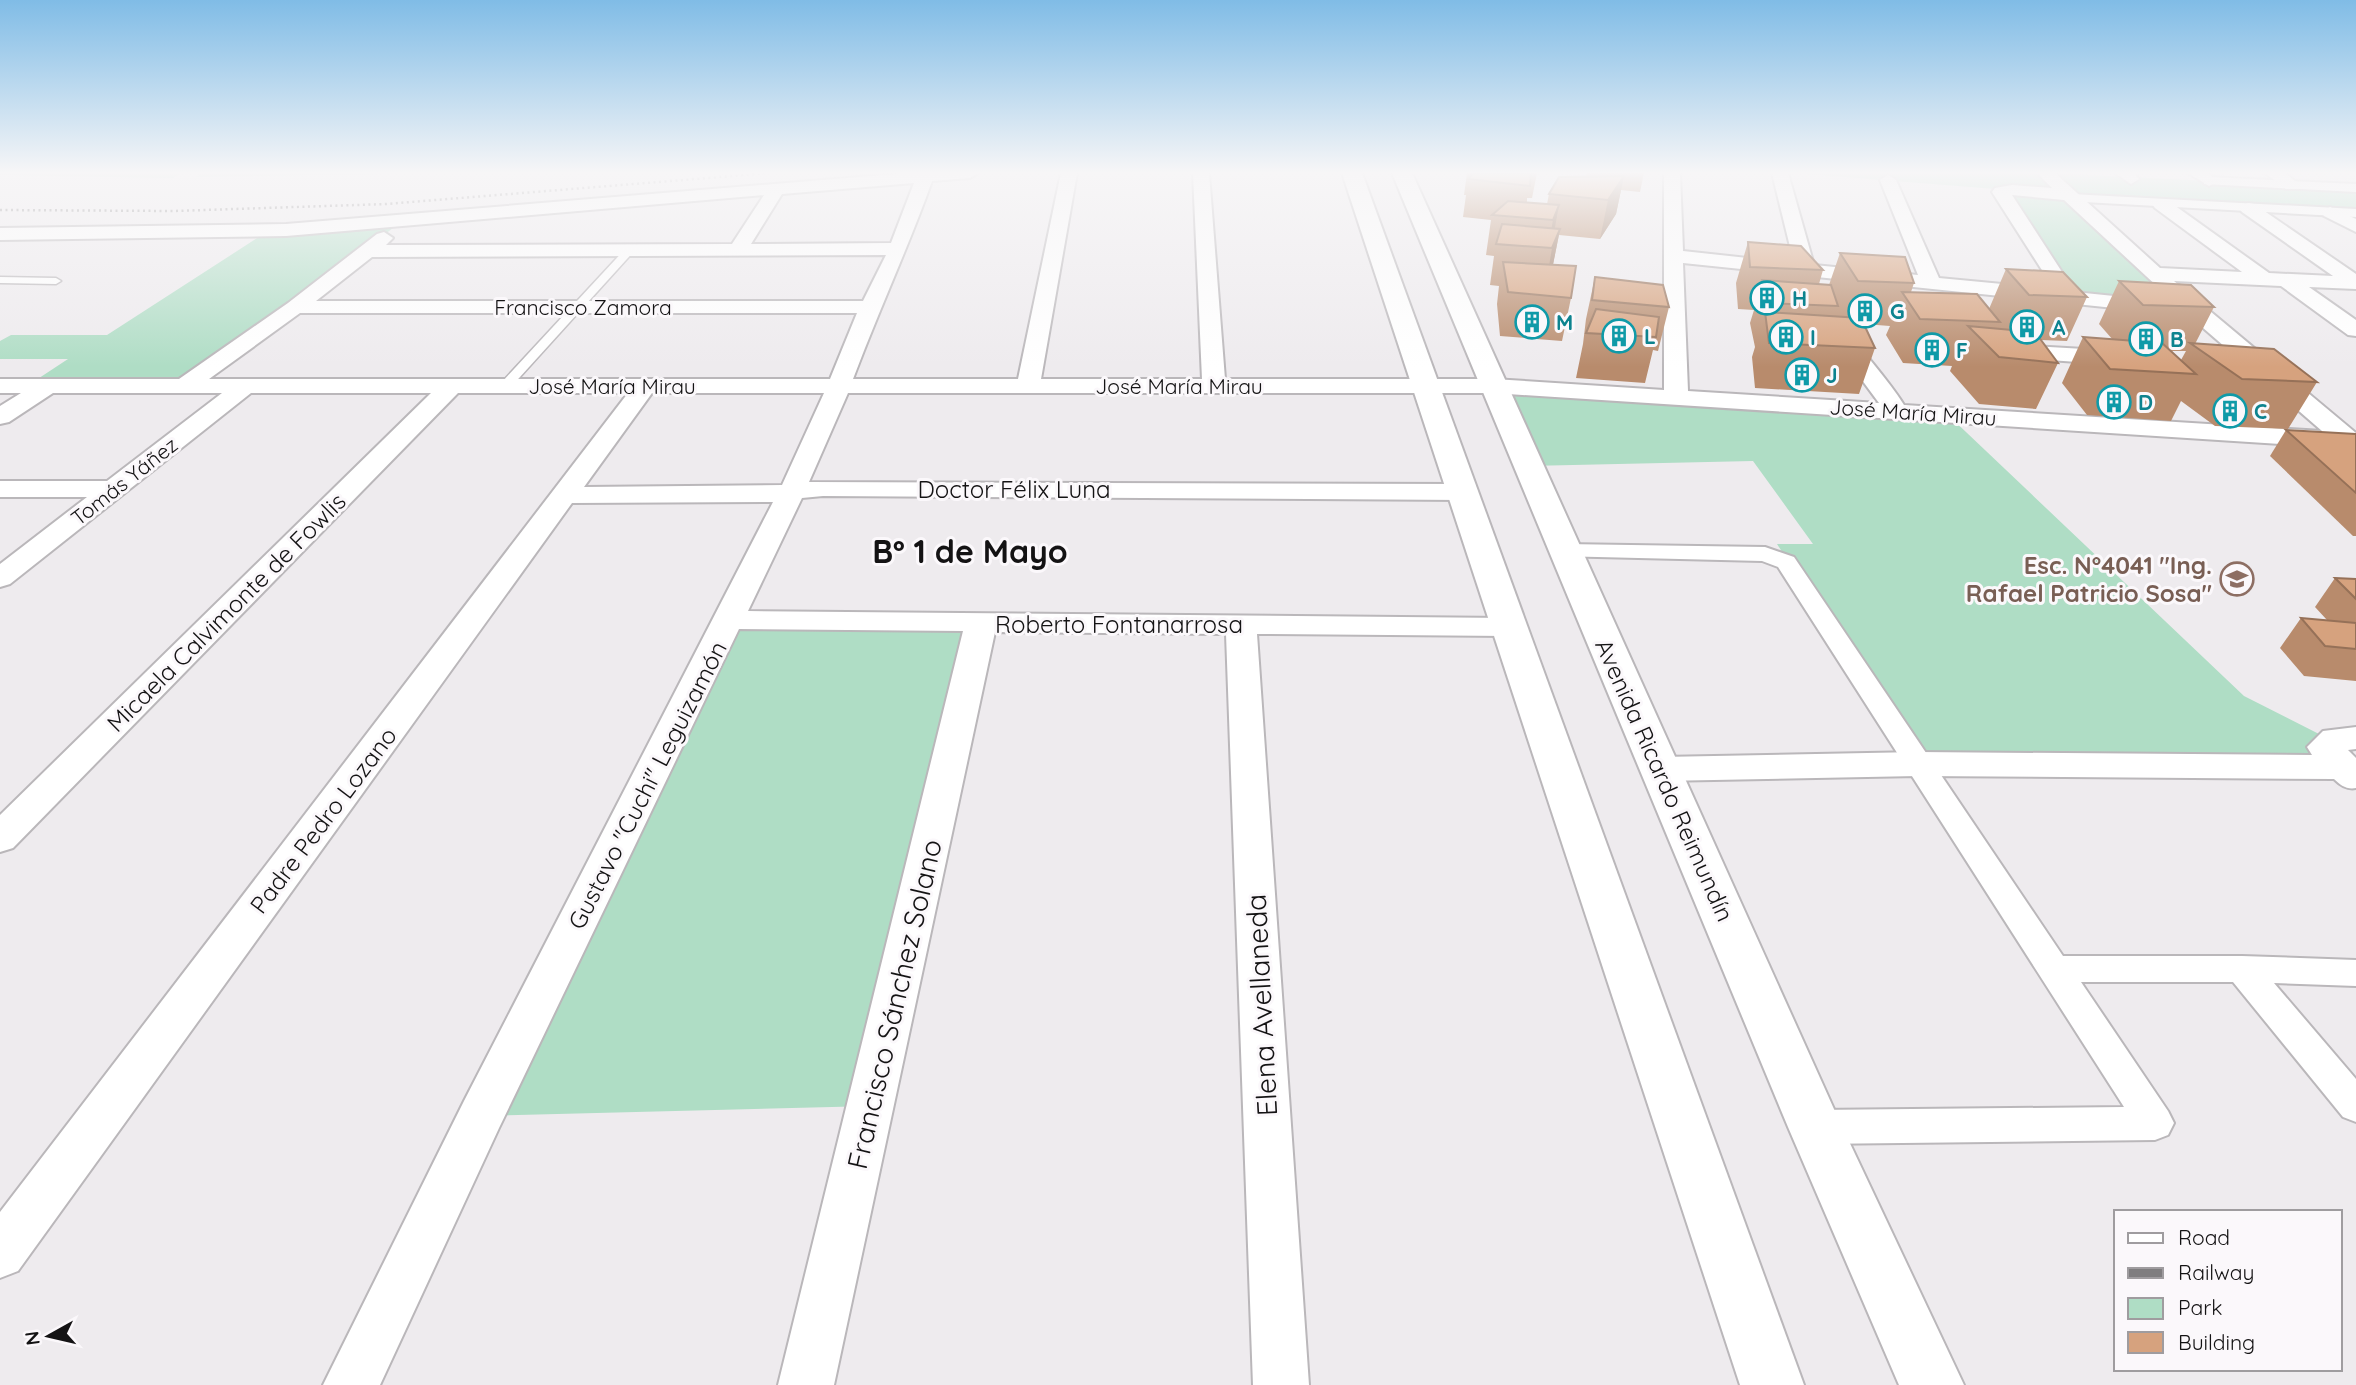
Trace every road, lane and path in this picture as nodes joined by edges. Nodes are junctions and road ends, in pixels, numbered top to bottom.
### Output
1 (385, 238) edge
2 (746, 238) edge
3 (902, 238) edge
4 (1057, 238) edge
5 (1205, 238) edge
6 (1375, 238) edge
7 (1430, 238) edge
8 (1674, 238) edge
9 (1797, 238) edge
10 (1912, 238) edge
11 (2030, 238) edge
12 (2115, 238) edge
13 (2207, 238) edge
14 (2291, 238) edge
15 (739, 248) junction
16 (898, 248) junction
17 (631, 249) junction
18 (369, 251) junction
19 (1675, 256) junction
20 (1806, 270) junction
21 (2157, 274) junction
22 (2264, 279) junction
23 (0, 280) edge
24 (56, 281) dead end
25 (2288, 281) junction
26 (1931, 283) junction
27 (2356, 283) edge
28 (2068, 296) junction
29 (295, 307) junction
30 (579, 307) junction
31 (870, 307) junction
32 (2194, 310) junction
33 (2356, 330) edge
34 (1846, 345) edge
35 (2031, 353) edge
36 (2140, 360) edge
37 (2221, 365) edge
38 (2262, 367) junction
39 (248, 384) junction
40 (186, 385) junction
41 (506, 385) junction
42 (1028, 385) junction
43 (1427, 385) junction
44 (0, 386) edge
45 (48, 386) junction
46 (452, 386) junction
47 (645, 386) junction
48 (839, 386) junction
49 (1214, 386) junction
50 (1493, 386) junction
51 (1676, 397) junction
52 (1896, 411) junction
53 (0, 417) edge
54 (2352, 441) edge
55 (0, 489) edge
56 (113, 489) junction
57 (792, 491) junction
58 (1462, 492) junction
59 (566, 495) junction
60 (1564, 551) junction
61 (0, 578) edge
62 (730, 620) junction
63 (981, 623) junction
64 (1241, 625) junction
65 (1507, 627) junction
66 (2347, 756) edge
67 (1918, 764) junction
68 (1661, 769) junction
69 (0, 838) edge
70 (2056, 969) junction
71 (2242, 969) junction
72 (2356, 973) edge
73 (2356, 1107) edge
74 (1815, 1127) junction
75 (0, 1253) edge
76 (351, 1385) edge
77 (806, 1385) edge
78 (1281, 1385) edge
79 (1772, 1385) edge
80 (1932, 1385) edge

1 - 18 street
2 - 15 street
3 - 16 street, Gustavo "Cuchi" Leguizamón
4 - 42 street
5 - 49 street
6 - 43 street
7 - 50 street, Avenida Ricardo Reimundín
8 - 19 street
9 - 20 street
10 - 26 street
11 - 28 street
12 - 21 street
13 - 22 street
14 - 27 street
15 - 16 street
15 - 17 street
16 - 31 street, Gustavo "Cuchi" Leguizamón
17 - 18 street
17 - 30 lane
18 - 29 street
19 - 20 street
19 - 51 street
20 - 26 street
21 - 22 street
21 - 32 street
22 - 25 street
23 - 24 lane
25 - 27 street
25 - 33 street
26 - 28 street
28 - 32 street
29 - 30 street, Francisco Zamora
29 - 40 street
30 - 31 street, Francisco Zamora
30 - 41 lane
31 - 48 street, Gustavo "Cuchi" Leguizamón
32 - 38 street
34 - 52 street
35 - 36 street
37 - 38 street
38 - 54 street
39 - 40 street, José María Mirau
39 - 46 street, José María Mirau
39 - 56 street, Tomás Yáñez
40 - 45 street, José María Mirau
41 - 46 street, José María Mirau
41 - 47 street, José María Mirau
42 - 48 street, José María Mirau
42 - 49 street, José María Mirau
43 - 49 street, José María Mirau
43 - 50 street, José María Mirau
43 - 58 street
44 - 45 street, José María Mirau
45 - 53 street
46 - 69 street, Micaela Calvimonte de Fowlis
47 - 48 street, José María Mirau
47 - 59 street, Padre Pedro Lozano
48 - 57 street, Gustavo "Cuchi" Leguizamón
50 - 51 street, José María Mirau
50 - 60 street, Avenida Ricardo Reimundín
51 - 52 street, José María Mirau
52 - 54 street, José María Mirau
55 - 56 street
56 - 61 street, Tomás Yáñez
57 - 58 street, Doctor Félix Luna
57 - 59 street, Doctor Félix Luna
57 - 62 street, Gustavo "Cuchi" Leguizamón
58 - 65 street
59 - 75 street, Padre Pedro Lozano
60 - 67 street
60 - 68 street, Avenida Ricardo Reimundín
62 - 63 street, Roberto Fontanarrosa
62 - 76 street, Gustavo "Cuchi" Leguizamón
63 - 64 street, Roberto Fontanarrosa
63 - 77 street, Francisco Sánchez Solano
64 - 65 street, Roberto Fontanarrosa
64 - 78 street, Elena Avellaneda
65 - 79 street
66 - 67 street
67 - 68 street
67 - 70 street
68 - 74 street, Avenida Ricardo Reimundín
70 - 71 street
70 - 74 street
71 - 72 street
71 - 73 street
74 - 80 street, Avenida Ricardo Reimundín

